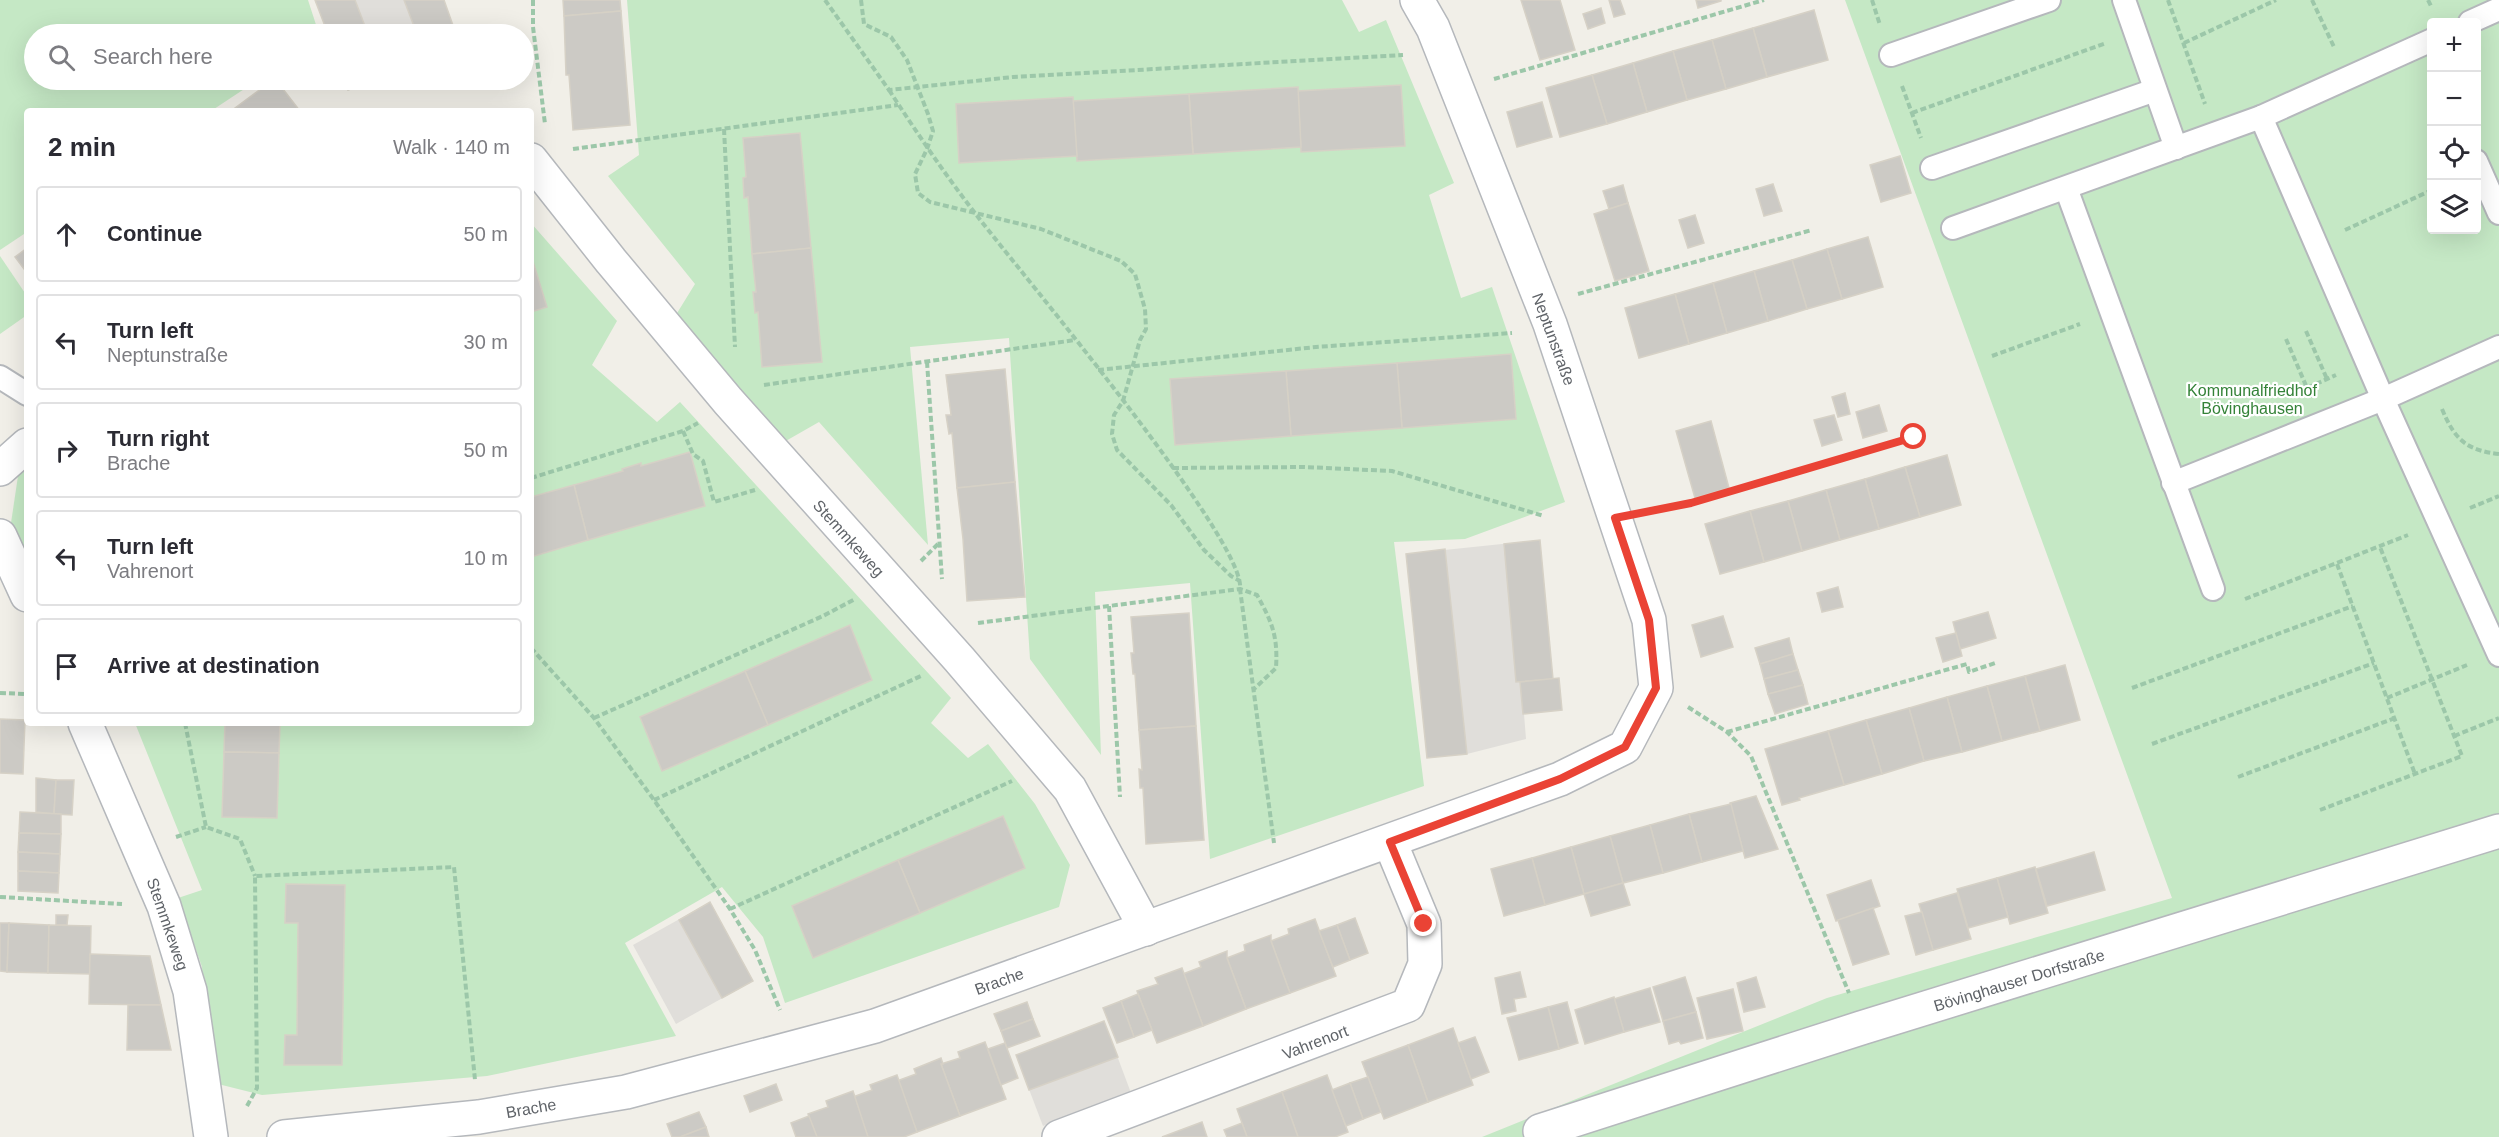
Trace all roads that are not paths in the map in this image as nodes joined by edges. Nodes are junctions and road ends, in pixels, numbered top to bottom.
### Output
1 (1417, 0) edge
2 (2049, 0) edge
3 (2124, 0) edge
4 (2427, 47) edge
5 (1891, 55) road end
6 (2155, 90) junction
7 (2261, 117) junction
8 (2176, 148) junction
9 (534, 164) edge
10 (1932, 168) road end
11 (2481, 172) edge
12 (2066, 188) junction
13 (2499, 213) edge
14 (1953, 228) dead end
15 (2499, 347) edge
16 (0, 377) edge
17 (24, 392) edge
18 (2383, 399) junction
19 (24, 448) edge
20 (0, 470) edge
21 (2173, 483) junction
22 (0, 536) edge
23 (24, 588) edge
24 (2213, 589) dead end
25 (2499, 653) edge
26 (1656, 688) joint
27 (86, 726) edge
28 (2499, 831) edge
29 (1390, 842) junction
30 (1146, 929) junction
31 (1540, 1131) dead end
32 (211, 1137) edge
33 (284, 1137) edge
34 (1059, 1137) edge

1 - 26 street, Neptunstraße
2 - 5 lane
3 - 6 lane
4 - 7 lane
6 - 8 lane
6 - 10 lane
7 - 8 lane
7 - 18 lane
8 - 12 lane
9 - 30 street, Stemmkeweg
11 - 13 lane
12 - 14 lane
12 - 21 lane
15 - 18 lane
16 - 17 lane
18 - 21 lane
18 - 25 lane
19 - 20 street
21 - 24 lane
22 - 23 street
26 - 29 street, Brache
27 - 32 street, Stemmkeweg
28 - 31 street, Bövinghauser Dorfstraße
29 - 30 street, Brache
29 - 34 street, Vahrenort
30 - 33 street, Brache

